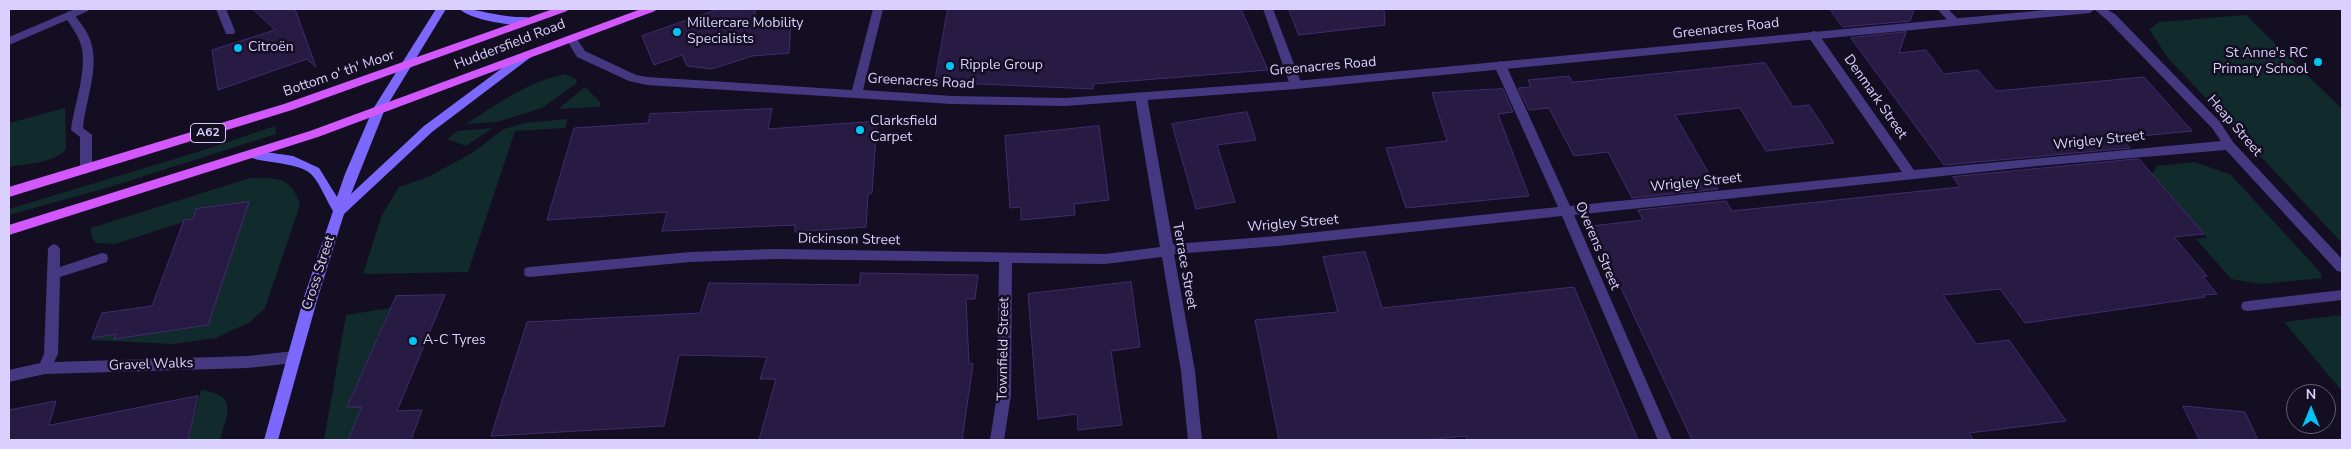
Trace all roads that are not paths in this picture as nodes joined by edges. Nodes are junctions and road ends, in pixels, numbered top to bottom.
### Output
1 (84, 9) edge
2 (221, 9) edge
3 (441, 9) edge
4 (465, 9) edge
5 (563, 9) edge
6 (651, 9) edge
7 (878, 9) edge
8 (1268, 9) edge
9 (1942, 9) edge
10 (2090, 9) edge
11 (2099, 9) edge
12 (69, 15) junction
13 (529, 21) junction
14 (1956, 22) junction
15 (230, 31) dead end
16 (1813, 35) junction
17 (571, 39) junction
18 (9, 41) edge
19 (525, 57) junction
20 (1500, 65) junction
21 (405, 66) junction
22 (1296, 85) junction
23 (857, 93) junction
24 (1141, 97) junction
25 (379, 109) junction
26 (2229, 145) junction
27 (252, 154) junction
28 (86, 170) junction
29 (1911, 176) junction
30 (9, 192) edge
31 (1566, 211) junction
32 (339, 212) junction
33 (9, 230) edge
34 (54, 249) dead end
35 (1166, 251) junction
36 (1006, 257) junction
37 (102, 258) dead end
38 (2342, 267) edge
39 (530, 272) dead end
40 (54, 274) junction
41 (2342, 295) edge
42 (2248, 306) dead end
43 (294, 357) junction
44 (45, 368) junction
45 (9, 376) edge
46 (271, 440) edge
47 (997, 440) edge
48 (1195, 440) edge
49 (1665, 440) edge

1 - 12 street
2 - 15 street
3 - 21 main road
4 - 13 main road
5 - 13 main road, Huddersfield Road / A62
6 - 17 main road, Huddersfield Road / A62
7 - 23 street
8 - 22 street
9 - 14 street
10 - 14 street, Greenacres Road
11 - 26 street, Heap Street
12 - 18 street
12 - 28 street
13 - 21 main road, Huddersfield Road / A62
14 - 16 street, Greenacres Road
16 - 20 street, Greenacres Road
16 - 29 street, Denmark Street
17 - 19 main road, Huddersfield Road / A62
17 - 23 street, Greenacres Road
19 - 25 main road, Huddersfield Road / A62
19 - 32 main road
20 - 22 street, Greenacres Road
20 - 31 street, Overens Street
21 - 25 main road, Bottom o' th' Moor
21 - 28 main road, Bottom o' th' Moor / A62
22 - 24 street, Greenacres Road
23 - 24 street, Greenacres Road
24 - 35 street, Terrace Street
25 - 27 main road, A62
25 - 32 main road, Cross Street
26 - 29 street, Wrigley Street
26 - 38 street, Heap Street
27 - 32 main road
27 - 33 main road, A62
28 - 30 main road, Bottom o' th' Moor / A62
29 - 31 street, Wrigley Street
31 - 35 street, Wrigley Street
31 - 49 street, Overens Street
32 - 43 main road, Cross Street
34 - 40 street
35 - 36 street, Dickinson Street
35 - 48 street, Terrace Street
36 - 39 street, Dickinson Street
36 - 47 street, Townfield Street
37 - 40 street
40 - 44 street
41 - 42 street
43 - 44 street, Gravel Walks
43 - 46 main road, Cross Street
44 - 45 street, Gravel Walks

